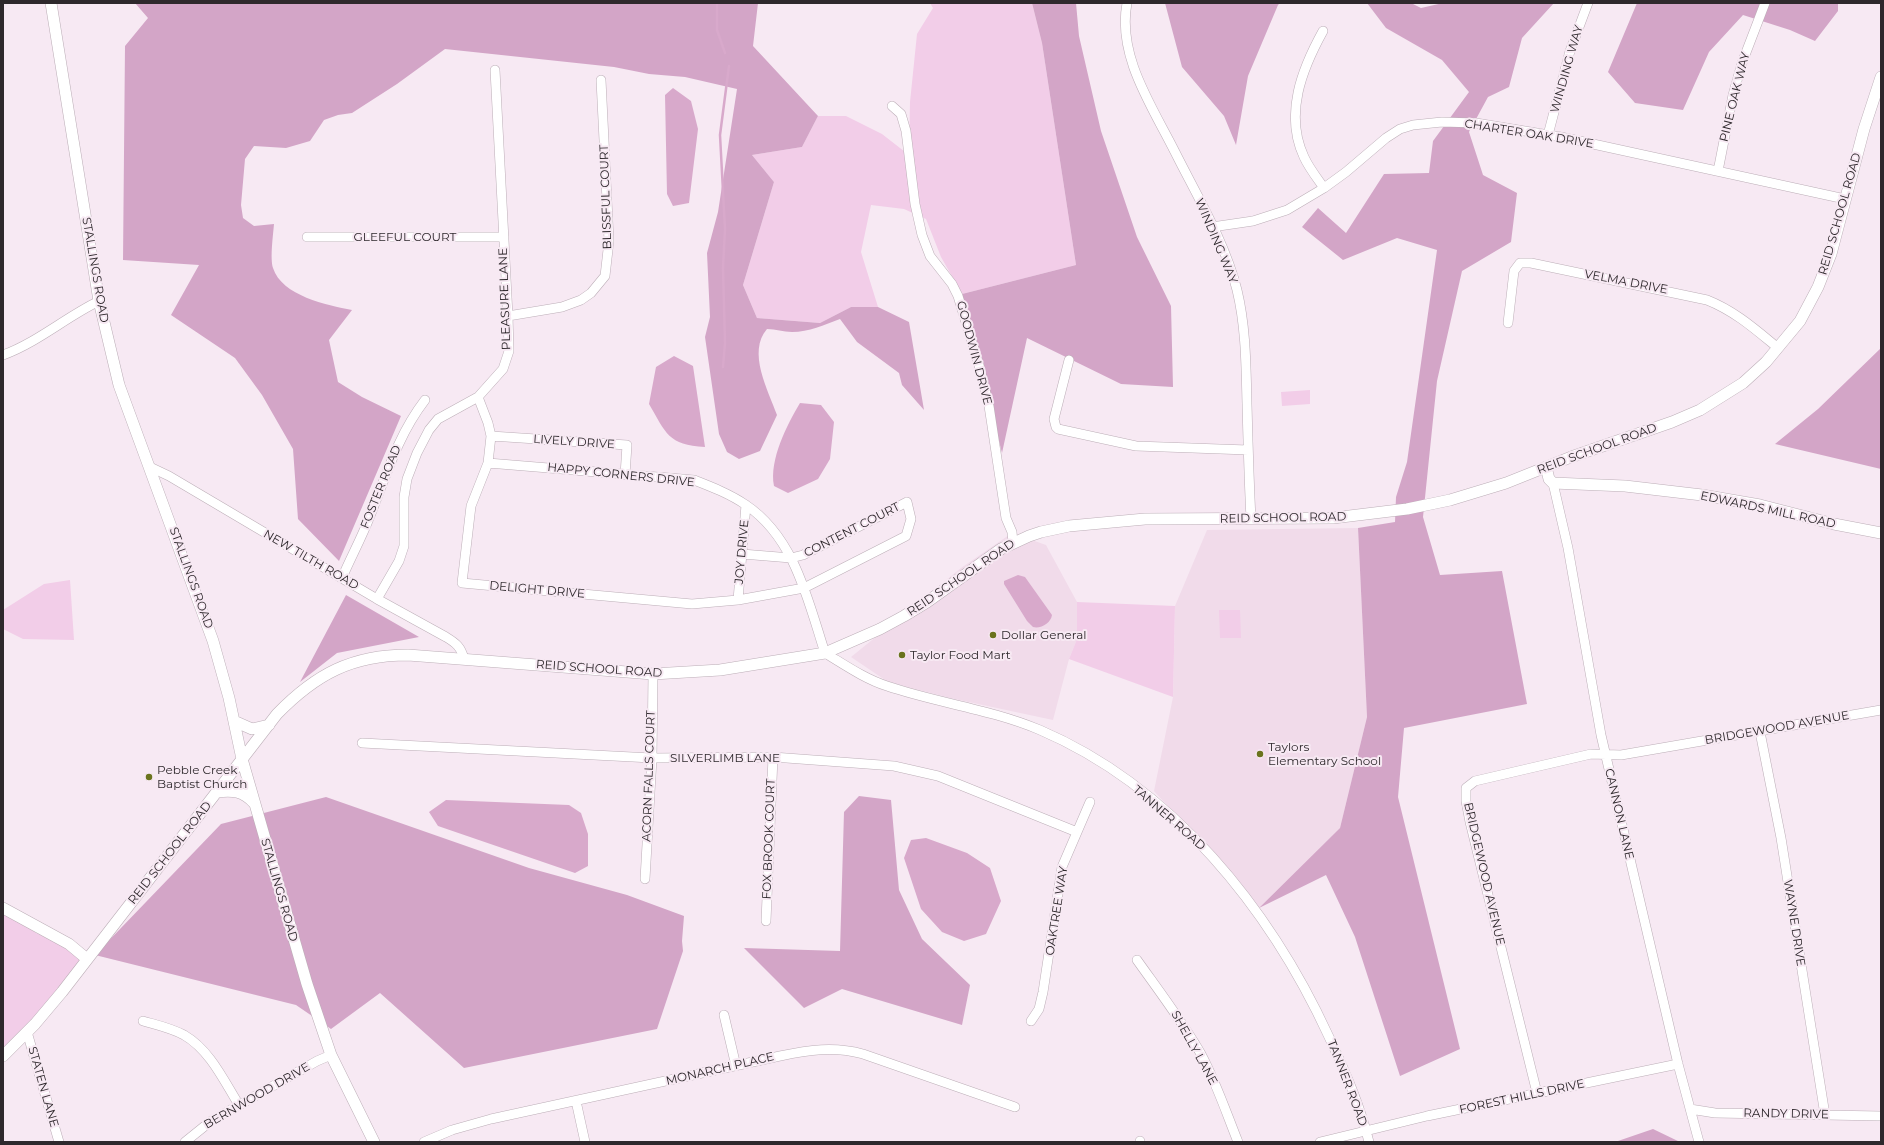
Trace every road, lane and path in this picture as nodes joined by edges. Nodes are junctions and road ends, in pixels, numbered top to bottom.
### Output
1 (51, 3) edge
2 (1126, 3) edge
3 (1588, 3) edge
4 (1765, 3) edge
5 (1323, 31) dead end
6 (495, 70) dead end
7 (1881, 77) edge
8 (601, 80) dead end
9 (892, 106) dead end
10 (1548, 135) junction
11 (1718, 171) junction
12 (1324, 188) junction
13 (1845, 199) junction
14 (1212, 227) junction
15 (307, 237) dead end
16 (504, 237) junction
17 (100, 301) junction
18 (508, 316) junction
19 (1508, 323) dead end
20 (1778, 348) junction
21 (3, 355) edge
22 (1069, 360) dead end
23 (478, 396) junction
24 (425, 400) dead end
25 (491, 436) junction
26 (1248, 450) junction
27 (488, 463) junction
28 (150, 467) junction
29 (1546, 467) junction
30 (625, 475) junction
31 (1553, 484) junction
32 (746, 505) junction
33 (1251, 519) junction
34 (1881, 533) edge
35 (1013, 543) junction
36 (742, 554) junction
37 (791, 558) junction
38 (342, 578) junction
39 (804, 588) junction
40 (377, 598) junction
41 (738, 600) junction
42 (825, 653) junction
43 (464, 659) junction
44 (653, 674) junction
45 (1881, 710) edge
46 (234, 721) junction
47 (269, 725) junction
48 (1760, 732) junction
49 (362, 743) dead end
50 (1605, 755) junction
51 (773, 757) junction
52 (652, 758) junction
53 (242, 759) junction
54 (217, 792) junction
55 (1090, 802) dead end
56 (254, 803) junction
57 (1077, 832) junction
58 (645, 879) dead end
59 (3, 908) edge
60 (766, 921) dead end
61 (87, 959) junction
62 (1137, 960) dead end
63 (724, 1014) dead end
64 (143, 1021) dead end
65 (1031, 1021) dead end
66 (27, 1032) junction
67 (331, 1055) junction
68 (3, 1056) edge
69 (1678, 1064) junction
70 (736, 1066) junction
71 (1536, 1093) junction
72 (576, 1101) junction
73 (239, 1105) junction
74 (1015, 1107) dead end
75 (1690, 1109) junction
76 (1825, 1115) junction
77 (1881, 1116) edge
78 (1366, 1131) junction
79 (59, 1142) edge
80 (186, 1142) edge
81 (374, 1142) edge
82 (424, 1142) edge
83 (585, 1142) edge
84 (1238, 1142) edge
85 (1320, 1142) edge
86 (1369, 1142) edge
87 (1699, 1142) edge

1 - 17 street, STALLINGS ROAD
2 - 14 street, WINDING WAY
3 - 10 street, WINDING WAY
4 - 11 street, PINE OAK WAY
5 - 12 street
6 - 16 street, PLEASURE LANE
7 - 13 street, REID SCHOOL ROAD
8 - 18 street, BLISSFUL COURT
9 - 35 street, GOODWIN DRIVE
10 - 11 street, CHARTER OAK DRIVE
10 - 12 street, CHARTER OAK DRIVE
11 - 13 street, CHARTER OAK DRIVE
12 - 14 street, CHARTER OAK DRIVE
13 - 20 street, REID SCHOOL ROAD
14 - 26 street, WINDING WAY
15 - 16 street, GLEEFUL COURT
16 - 18 street, PLEASURE LANE
17 - 21 street
17 - 28 street, STALLINGS ROAD
18 - 23 street, PLEASURE LANE
19 - 20 street, VELMA DRIVE
20 - 29 street, REID SCHOOL ROAD
22 - 26 street
23 - 25 street, DELIGHT DRIVE
23 - 40 street, PLEASURE LANE
24 - 38 street, FOSTER ROAD
25 - 27 street, DELIGHT DRIVE
25 - 30 street, LIVELY DRIVE
26 - 33 street, WINDING WAY
27 - 30 street, HAPPY CORNERS DRIVE
27 - 41 street, DELIGHT DRIVE
28 - 38 street, NEW TILTH ROAD
28 - 46 street, STALLINGS ROAD
29 - 31 street
29 - 33 street, REID SCHOOL ROAD
30 - 32 street, HAPPY CORNERS DRIVE
31 - 34 street, EDWARDS MILL ROAD
31 - 50 street, CANNON LANE
32 - 36 street, JOY DRIVE
32 - 37 street, HAPPY CORNERS DRIVE
33 - 35 street, REID SCHOOL ROAD
35 - 42 street, REID SCHOOL ROAD
36 - 37 street, CONTENT COURT
36 - 41 street, JOY DRIVE
37 - 39 street, HAPPY CORNERS DRIVE
37 - 39 street, CONTENT COURT
38 - 40 street, NEW TILTH ROAD
39 - 41 street, DELIGHT DRIVE
39 - 42 street, HAPPY CORNERS DRIVE
40 - 43 street, NEW TILTH ROAD
42 - 44 street, REID SCHOOL ROAD
42 - 78 street, TANNER ROAD
43 - 44 street, REID SCHOOL ROAD
43 - 47 street, REID SCHOOL ROAD
44 - 52 street, ACORN FALLS COURT
45 - 48 street, BRIDGEWOOD AVENUE
46 - 47 street
46 - 53 street, STALLINGS ROAD
47 - 53 street, REID SCHOOL ROAD
48 - 50 street, BRIDGEWOOD AVENUE
48 - 76 street, WAYNE DRIVE
49 - 52 street, SILVERLIMB LANE
50 - 69 street, CANNON LANE
50 - 71 street, BRIDGEWOOD AVENUE
51 - 52 street, SILVERLIMB LANE
51 - 57 street, SILVERLIMB LANE
51 - 60 street, FOX BROOK COURT
52 - 58 street, ACORN FALLS COURT
53 - 54 street, REID SCHOOL ROAD
53 - 56 street, STALLINGS ROAD
54 - 56 street
54 - 61 street, REID SCHOOL ROAD
55 - 57 street, OAKTREE WAY
56 - 67 street, STALLINGS ROAD
57 - 65 street, OAKTREE WAY
59 - 61 street
61 - 66 street, REID SCHOOL ROAD
62 - 84 street, SHELLY LANE
63 - 70 street
64 - 73 street
66 - 68 street, REID SCHOOL ROAD
66 - 79 street, STATEN LANE
67 - 73 street, BERNWOOD DRIVE
67 - 81 street, STALLINGS ROAD
69 - 71 street, FOREST HILLS DRIVE
69 - 75 street, CANNON LANE
70 - 72 street, MONARCH PLACE
70 - 74 street, MONARCH PLACE
71 - 78 street, FOREST HILLS DRIVE
72 - 82 street, MONARCH PLACE
72 - 83 street
73 - 80 street, BERNWOOD DRIVE
75 - 76 street, RANDY DRIVE
75 - 87 street, CANNON LANE
76 - 77 street, RANDY DRIVE
78 - 85 street, FOREST HILLS DRIVE
78 - 86 street, TANNER ROAD

